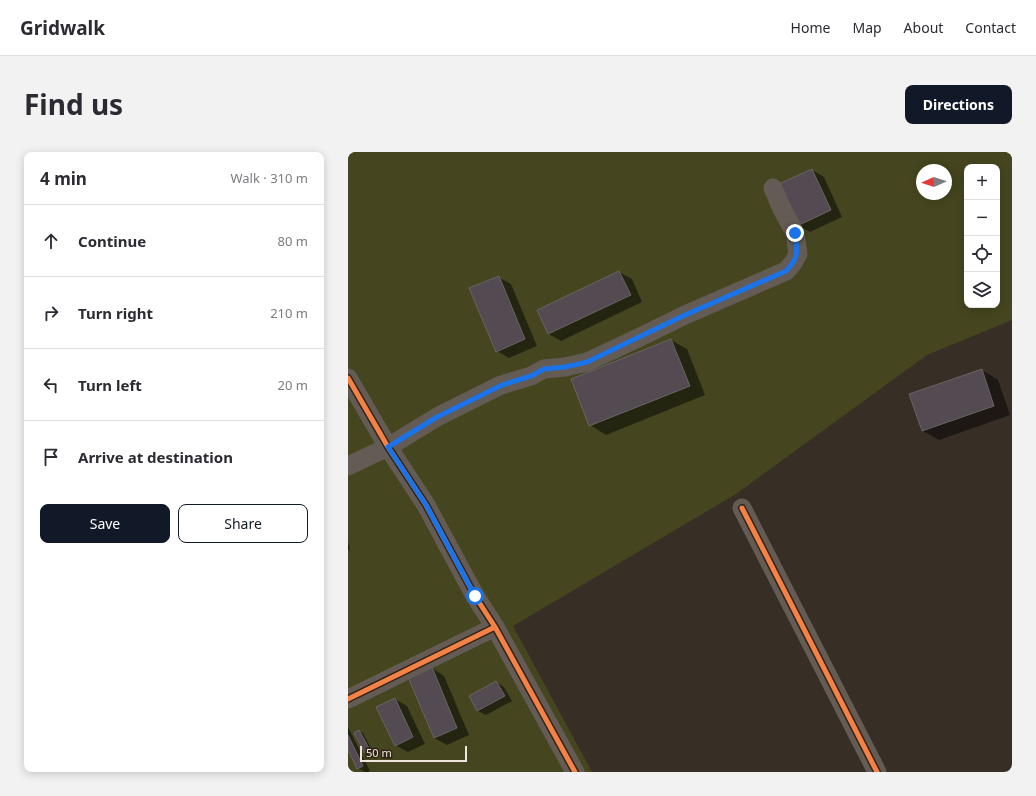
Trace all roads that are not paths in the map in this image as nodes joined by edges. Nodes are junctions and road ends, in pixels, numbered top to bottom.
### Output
1 (773, 188) dead end
2 (348, 378) edge
3 (388, 447) junction
4 (348, 466) edge
5 (742, 508) dead end
6 (495, 627) junction
7 (348, 699) edge
8 (575, 772) edge
9 (877, 772) edge

1 - 3 street
2 - 3 street
3 - 4 street
3 - 6 street
5 - 9 street
6 - 7 street
6 - 8 street

